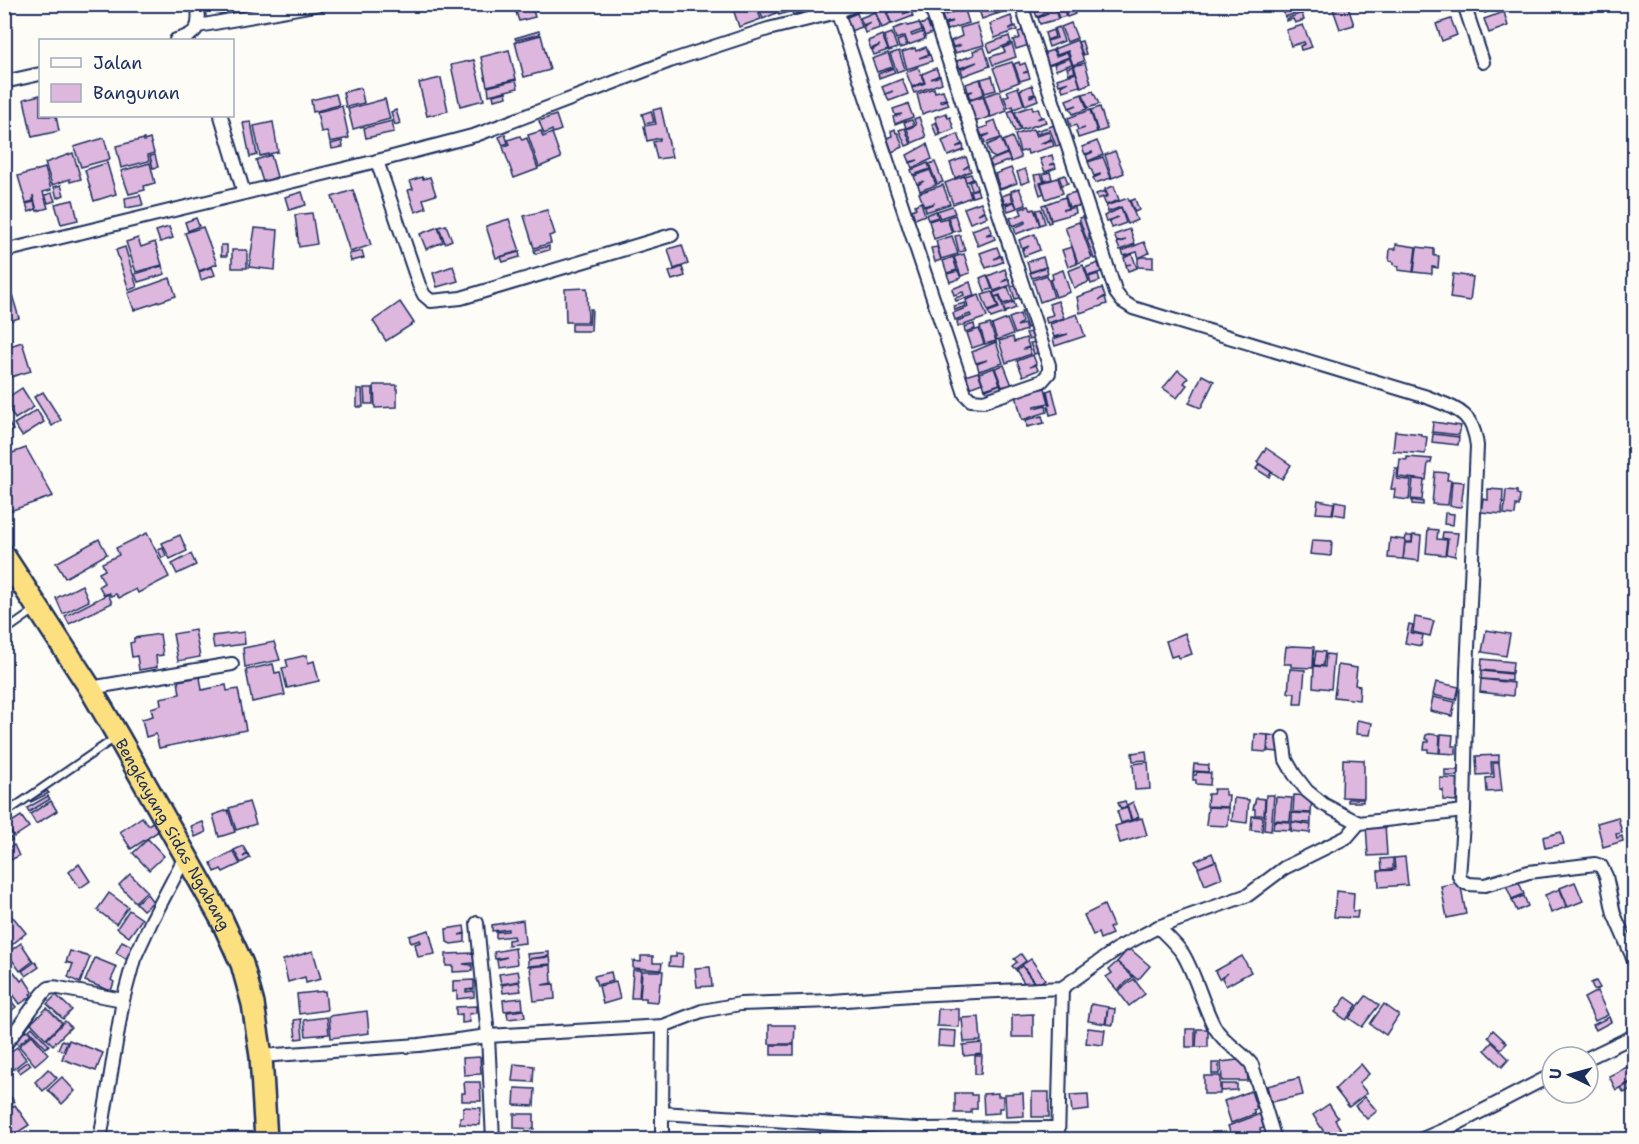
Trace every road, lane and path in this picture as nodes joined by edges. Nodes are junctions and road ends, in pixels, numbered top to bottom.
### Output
1 (198, 4) edge
2 (320, 4) edge
3 (858, 4) edge
4 (930, 4) edge
5 (1021, 4) edge
6 (1464, 4) edge
7 (836, 8) edge
8 (198, 32) edge
9 (179, 39) edge
10 (1483, 62) dead end
11 (39, 74) edge
12 (4, 82) edge
13 (221, 117) edge
14 (377, 161) junction
15 (244, 193) junction
16 (672, 235) dead end
17 (4, 251) edge
18 (4, 556) edge
19 (38, 608) junction
20 (4, 632) edge
21 (232, 664) dead end
22 (90, 688) junction
23 (118, 736) junction
24 (1283, 738) dead end
25 (1464, 810) junction
26 (4, 814) edge
27 (1359, 823) junction
28 (186, 855) junction
29 (477, 923) dead end
30 (1158, 927) junction
31 (1635, 960) edge
32 (1062, 988) junction
33 (123, 1000) junction
34 (663, 1026) junction
35 (488, 1036) junction
36 (1635, 1036) edge
37 (4, 1045) edge
38 (1600, 1052) edge
39 (261, 1056) junction
40 (1540, 1082) edge
41 (662, 1113) junction
42 (1058, 1134) edge
43 (100, 1140) edge
44 (266, 1140) edge
45 (493, 1140) edge
46 (662, 1140) edge
47 (1275, 1140) edge
48 (1420, 1140) edge

1 - 8 street
2 - 8 street
3 - 7 street
4 - 7 street
5 - 25 street
6 - 10 street
7 - 14 street
8 - 9 street
11 - 12 street
13 - 15 street
14 - 15 street
14 - 16 street
15 - 17 street
18 - 19 highway, Bengkayang Sidas Ngabang
19 - 20 lane
19 - 22 highway, Bengkayang Sidas Ngabang
21 - 22 street
22 - 23 highway, Bengkayang Sidas Ngabang
23 - 26 lane
23 - 28 highway, Bengkayang Sidas Ngabang
24 - 27 street
25 - 27 street
25 - 31 street
27 - 30 street
28 - 33 street
28 - 39 highway, Bengkayang Sidas Ngabang
29 - 35 street
30 - 32 street
30 - 47 street
32 - 34 street
32 - 42 street
33 - 37 street
33 - 43 street
34 - 35 street
34 - 41 street
35 - 39 street
35 - 45 street
36 - 38 street
39 - 44 highway, Bengkayang Sidas Ngabang
40 - 48 street
41 - 42 street
41 - 46 street

